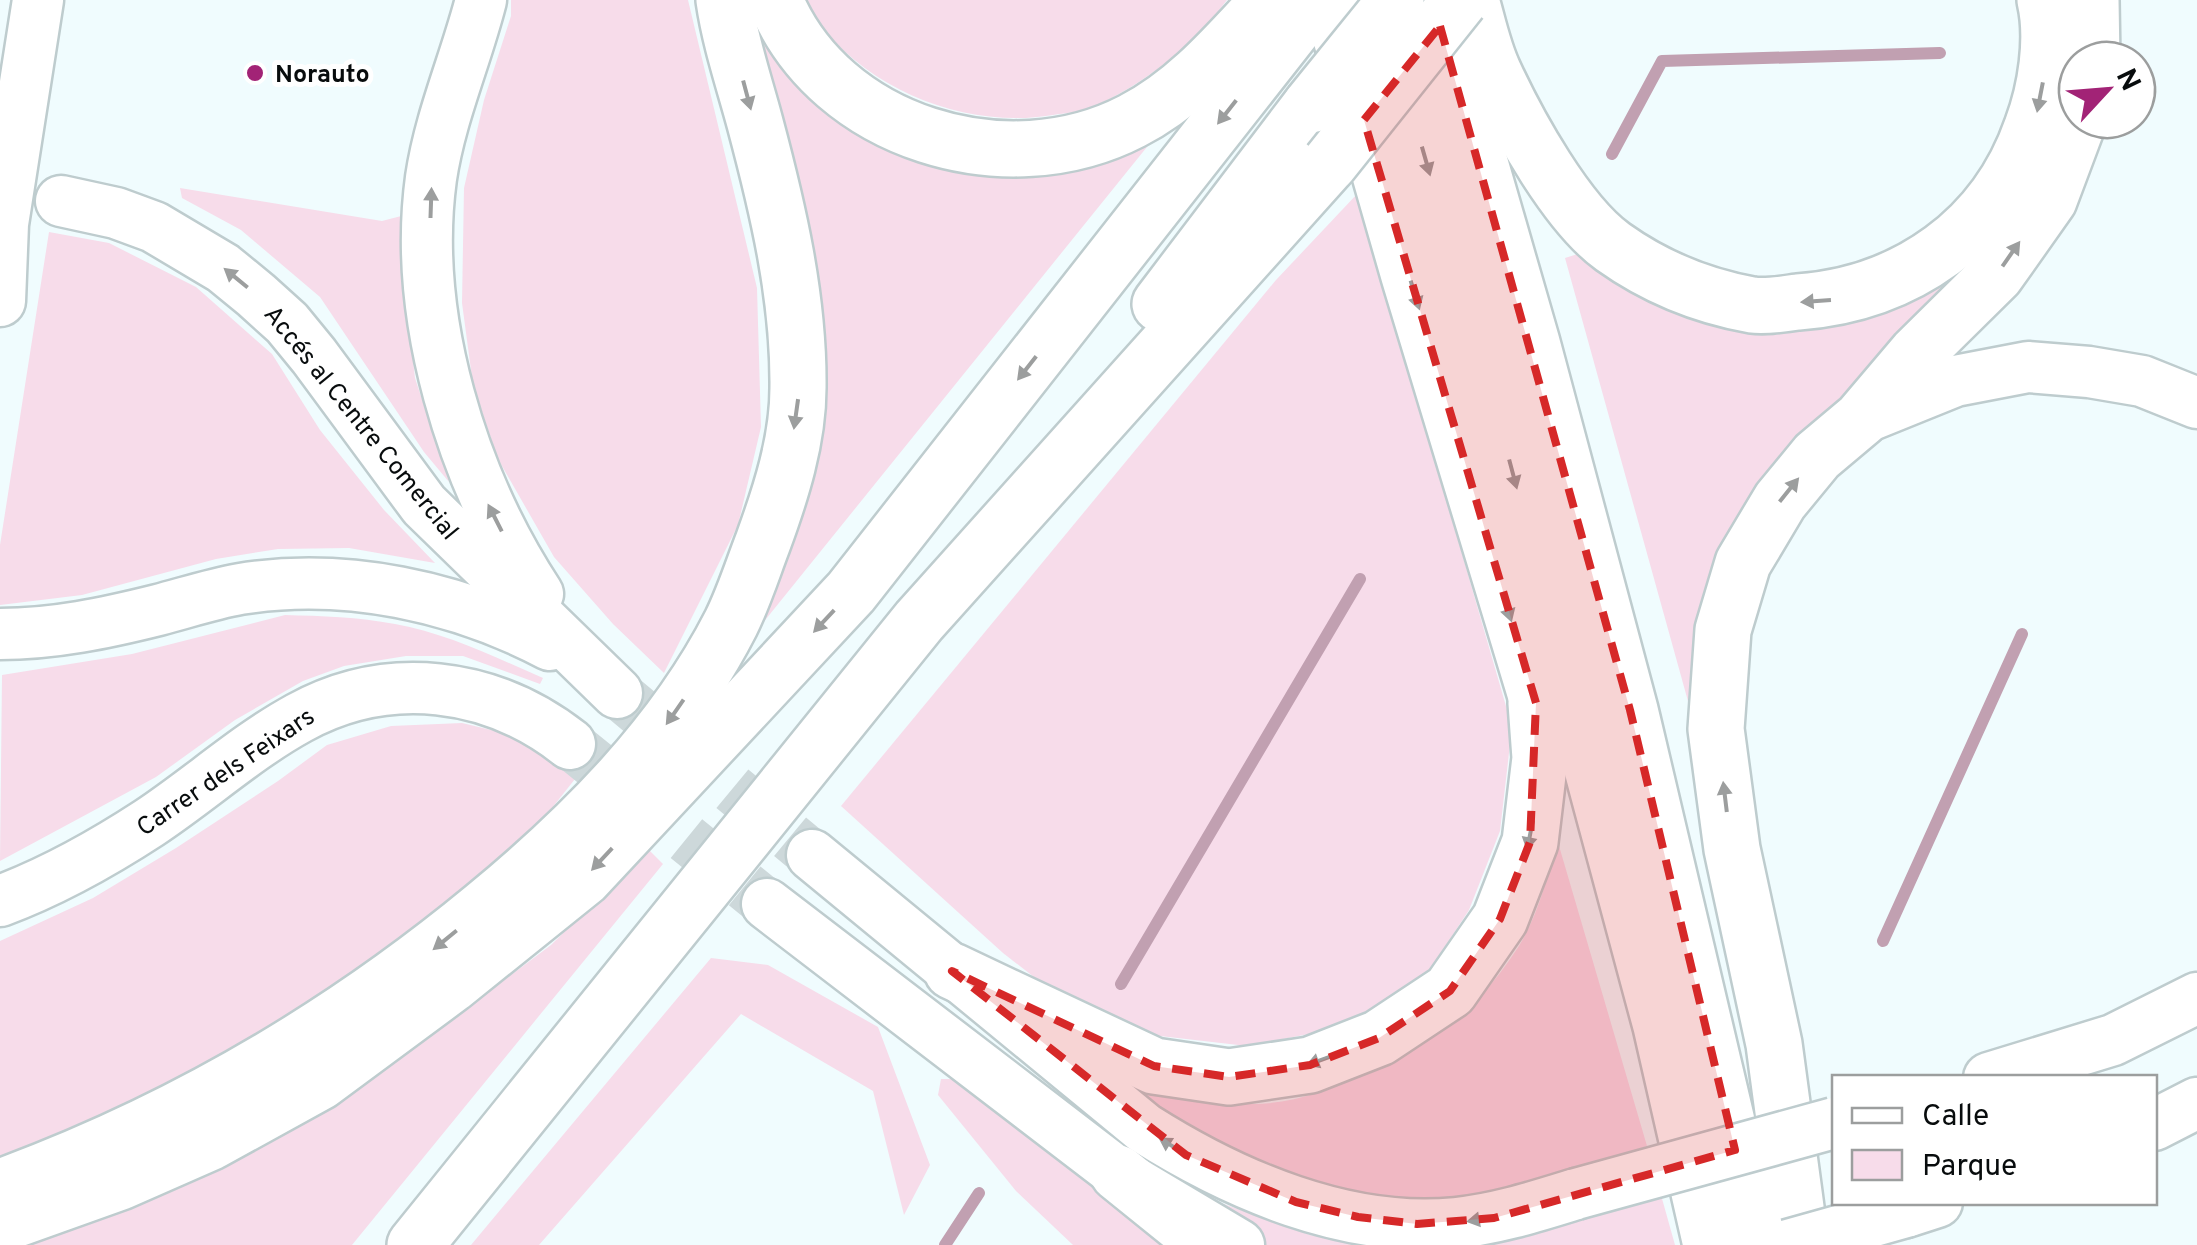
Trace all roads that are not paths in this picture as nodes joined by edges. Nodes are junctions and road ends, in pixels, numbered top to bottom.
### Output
1 (38, 0) edge
2 (481, 0) edge
3 (724, 0) edge
4 (775, 0) edge
5 (1330, 0) edge
6 (1380, 0) edge
7 (1396, 0) edge
8 (1432, 0) edge
9 (1460, 0) edge
10 (1471, 0) edge
11 (2045, 0) edge
12 (2091, 0) edge
13 (1291, 12) edge
14 (2092, 40) edge
15 (1492, 70) junction
16 (2072, 140) edge
17 (61, 201) dead end
18 (0, 301) edge
19 (2197, 403) edge
20 (1861, 419) junction
21 (919, 621) junction
22 (0, 634) edge
23 (599, 677) junction
24 (1536, 703) junction
25 (570, 744) tunnel mouth
26 (812, 855) tunnel mouth
27 (0, 902) edge
28 (767, 904) tunnel mouth
29 (952, 971) junction
30 (2197, 998) edge
31 (1661, 1026) junction
32 (1999, 1075) edge
33 (2197, 1103) edge
34 (2157, 1123) edge
35 (1832, 1124) edge
36 (1118, 1173) junction
37 (0, 1187) edge
38 (1922, 1207) edge
39 (0, 1225) edge
40 (1794, 1231) edge
41 (415, 1245) edge
42 (1207, 1245) edge
43 (1239, 1245) edge
44 (1710, 1245) edge
45 (1756, 1245) edge

1 - 18 street
23 -> 2 street, Accés al Centre Comercial
3 -> 37 highway
4 - 13 highway
5 -> 24 highway
6 -> 31 highway
7 - 21 highway, bridge
8 - 45 highway
9 - 21 highway, bridge
10 - 15 highway
11 -> 15 highway
12 - 14 highway
13 -> 39 highway
15 - 40 highway
20 -> 16 highway
23 -> 17 street, Accés al Centre Comercial
19 - 20 street
40 -> 20 highway
21 - 41 highway
22 - 23 street
24 -> 29 highway
24 - 31 highway
25 - 27 street, Carrer dels Feixars
26 - 29 street
28 - 36 street
35 -> 29 street, bridge
30 - 32 street
31 - 44 highway
33 - 34 street
36 - 42 highway
36 - 43 street
38 - 40 street, bridge

